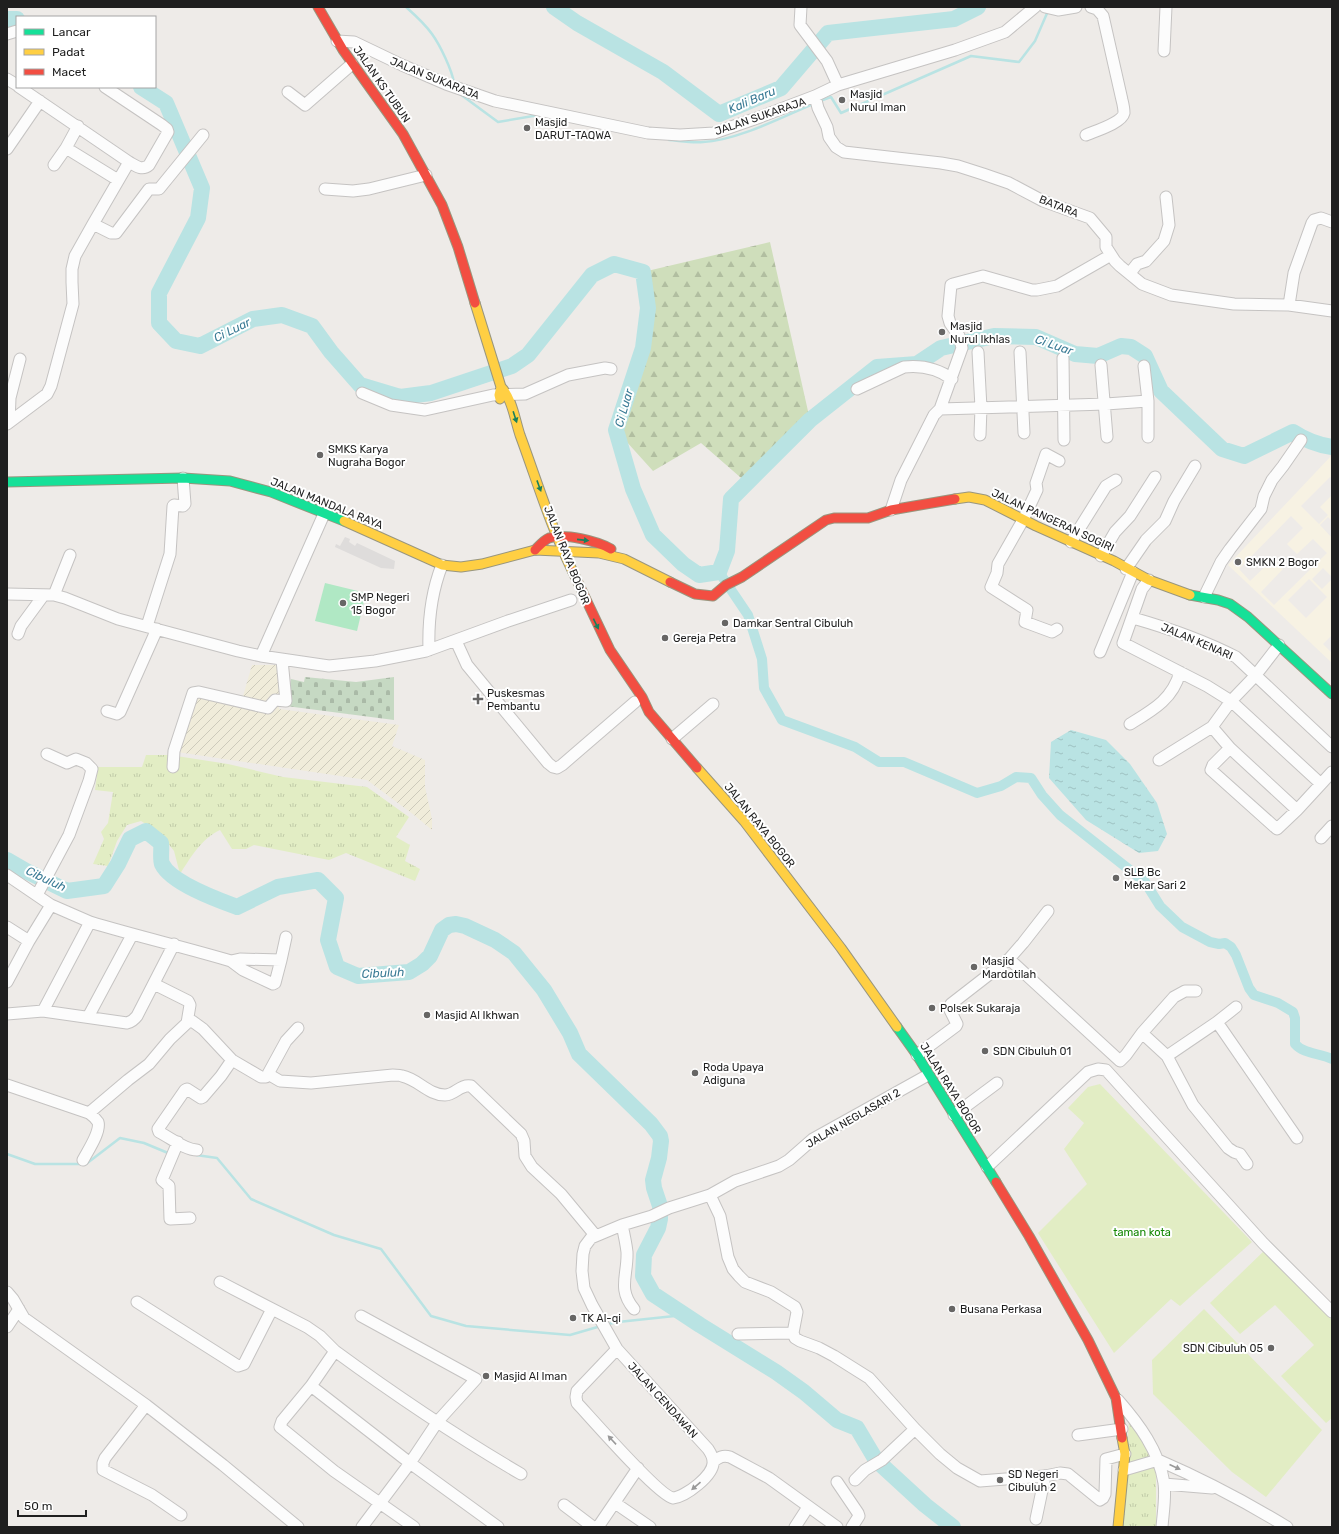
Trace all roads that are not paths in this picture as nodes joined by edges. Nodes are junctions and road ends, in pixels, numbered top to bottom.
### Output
1 (318, 7) edge
2 (801, 7) edge
3 (1035, 7) edge
4 (1046, 7) edge
5 (1076, 7) edge
6 (1091, 7) edge
7 (1166, 7) edge
8 (337, 41) junction
9 (1164, 51) dead end
10 (352, 64) junction
11 (7, 79) edge
12 (16, 85) edge
13 (838, 85) junction
14 (21, 88) edge
15 (106, 88) edge
16 (288, 92) dead end
17 (40, 101) junction
18 (816, 101) junction
19 (78, 126) junction
20 (1086, 135) dead end
21 (203, 136) dead end
22 (66, 148) junction
23 (7, 149) edge
24 (129, 162) junction
25 (54, 166) dead end
26 (426, 174) junction
27 (118, 180) junction
28 (325, 189) dead end
29 (1166, 198) dead end
30 (1332, 222) edge
31 (93, 224) junction
32 (1111, 255) junction
33 (1130, 273) junction
34 (1289, 305) junction
35 (1332, 311) edge
36 (978, 352) dead end
37 (1020, 352) dead end
38 (1063, 358) dead end
39 (20, 359) dead end
40 (1101, 365) dead end
41 (1144, 366) dead end
42 (611, 369) dead end
43 (952, 379) junction
44 (857, 389) dead end
45 (502, 391) junction
46 (362, 393) dead end
47 (1148, 400) junction
48 (1106, 404) junction
49 (1064, 405) junction
50 (981, 408) junction
51 (1023, 408) junction
52 (502, 409) dead end
53 (940, 409) junction
54 (8, 423) edge
55 (1024, 433) dead end
56 (980, 435) dead end
57 (1107, 437) dead end
58 (1148, 437) dead end
59 (1064, 440) dead end
60 (1301, 440) dead end
61 (1059, 461) dead end
62 (1195, 466) dead end
63 (1156, 477) dead end
64 (183, 478) junction
65 (1116, 480) dead end
66 (7, 482) edge
67 (891, 510) junction
68 (324, 514) junction
69 (1023, 520) junction
70 (542, 524) dead end
71 (552, 538) junction
72 (1071, 542) junction
73 (535, 550) junction
74 (556, 553) junction
75 (70, 555) dead end
76 (1101, 556) junction
77 (622, 557) junction
78 (442, 565) junction
79 (1130, 571) junction
80 (1149, 580) junction
81 (7, 594) edge
82 (48, 595) junction
83 (1204, 597) junction
84 (571, 600) dead end
85 (1133, 618) junction
86 (152, 627) junction
87 (1057, 629) dead end
88 (18, 634) dead end
89 (456, 641) junction
90 (1279, 645) junction
91 (429, 650) junction
92 (1100, 652) dead end
93 (261, 656) junction
94 (282, 660) junction
95 (1180, 672) junction
96 (1255, 676) junction
97 (622, 685) dead end
98 (1332, 694) edge
99 (1231, 701) junction
100 (635, 702) junction
101 (713, 704) dead end
102 (107, 711) dead end
103 (649, 712) junction
104 (1130, 724) dead end
105 (1212, 727) junction
106 (672, 739) junction
107 (1332, 747) edge
108 (1230, 748) junction
109 (47, 754) dead end
110 (1159, 760) dead end
111 (173, 767) dead end
112 (1332, 772) edge
113 (1321, 784) junction
114 (1297, 810) junction
115 (1332, 826) edge
116 (1321, 838) dead end
117 (7, 875) edge
118 (40, 890) junction
119 (51, 905) junction
120 (1048, 912) dead end
121 (90, 922) junction
122 (7, 927) edge
123 (132, 935) junction
124 (286, 937) dead end
125 (29, 941) junction
126 (174, 944) junction
127 (1009, 959) junction
128 (281, 960) junction
129 (231, 961) junction
130 (7, 982) edge
131 (154, 984) junction
132 (1196, 991) dead end
133 (1236, 1007) dead end
134 (43, 1011) junction
135 (7, 1014) edge
136 (88, 1017) junction
137 (1217, 1022) junction
138 (187, 1023) junction
139 (298, 1028) dead end
140 (1142, 1033) junction
141 (917, 1055) junction
142 (1167, 1056) junction
143 (232, 1060) junction
144 (268, 1074) junction
145 (928, 1075) junction
146 (997, 1083) dead end
147 (7, 1086) edge
148 (89, 1113) junction
149 (954, 1115) junction
150 (1297, 1138) dead end
151 (178, 1142) junction
152 (197, 1150) dead end
153 (83, 1160) dead end
154 (1247, 1164) dead end
155 (987, 1167) junction
156 (710, 1194) junction
157 (190, 1218) dead end
158 (622, 1225) junction
159 (595, 1235) junction
160 (220, 1282) dead end
161 (7, 1292) edge
162 (137, 1302) dead end
163 (18, 1309) junction
164 (272, 1309) junction
165 (634, 1309) dead end
166 (1332, 1312) edge
167 (361, 1316) dead end
168 (7, 1327) edge
169 (793, 1333) junction
170 (738, 1334) dead end
171 (617, 1349) junction
172 (335, 1351) junction
173 (312, 1386) junction
174 (1116, 1398) junction
175 (146, 1405) junction
176 (438, 1421) junction
177 (915, 1429) junction
178 (1122, 1429) junction
179 (1078, 1435) dead end
180 (1125, 1454) junction
181 (1158, 1460) junction
182 (713, 1462) junction
183 (410, 1463) junction
184 (638, 1468) junction
185 (1124, 1470) junction
186 (520, 1474) dead end
187 (1045, 1476) junction
188 (855, 1480) dead end
189 (837, 1482) dead end
190 (1164, 1484) junction
191 (1215, 1488) junction
192 (615, 1503) junction
193 (380, 1504) junction
194 (564, 1505) dead end
195 (808, 1507) junction
196 (181, 1515) dead end
197 (1036, 1519) dead end
198 (298, 1527) edge
199 (362, 1527) edge
200 (414, 1527) edge
201 (498, 1527) edge
202 (593, 1527) edge
203 (598, 1527) edge
204 (650, 1527) edge
205 (795, 1527) edge
206 (836, 1527) edge
207 (852, 1527) edge
208 (1118, 1527) edge
209 (1162, 1527) edge
210 (1287, 1527) edge

1 - 8 main road, JALAN KS TUBUN
2 - 13 street
3 - 13 street, JALAN SUKARAJA
4 - 5 street
6 - 20 street
7 - 9 street
8 - 10 main road, JALAN KS TUBUN
8 - 18 street, JALAN SUKARAJA
10 - 16 street
10 - 26 main road, JALAN KS TUBUN
11 - 12 street
13 - 18 street, JALAN SUKARAJA
14 - 17 street
15 - 24 street
17 - 19 street
17 - 23 street
18 - 32 street, BATARA
19 - 22 street
19 - 24 street
21 - 31 street
22 - 25 street
22 - 27 street
24 - 27 street
26 - 28 street
26 - 45 main road, JALAN KS TUBUN
27 - 31 street
29 - 33 street
30 - 34 street
31 - 54 street
32 - 33 street, BATARA
32 - 43 street
33 - 34 street, BATARA
34 - 35 street, BATARA
36 - 50 street
37 - 51 street
38 - 49 street
39 - 54 street
40 - 48 street
41 - 47 street
42 - 45 street
43 - 44 street
43 - 53 street
45 - 46 street
45 - 52 main road
45 -> 71 main road, JALAN RAYA BOGOR
47 - 48 street
47 - 58 street
48 - 49 street
48 - 57 street
49 - 51 street
49 - 59 street
50 - 51 street
50 - 53 street
50 - 56 street
51 - 55 street
53 - 67 street
60 - 83 street
61 - 69 street
62 - 79 street
63 - 76 street
64 - 66 main road, JALAN MANDALA RAYA
64 - 68 main road, JALAN MANDALA RAYA
64 - 86 street
65 - 72 street
67 - 69 main road, JALAN PANGERAN SOGIRI
67 - 77 main road, JALAN PANGERAN SOGIRI
68 - 78 main road, JALAN MANDALA RAYA
68 - 93 street
69 - 72 main road, JALAN PANGERAN SOGIRI
69 - 87 street
70 - 71 main road, JALAN RAYA BOGOR
71 - 73 main road
71 - 74 main road, JALAN RAYA BOGOR
71 -> 77 main road
72 - 76 main road, JALAN PANGERAN SOGIRI
73 - 74 main road
73 - 78 main road, JALAN MANDALA RAYA
74 - 77 main road
74 -> 103 main road, JALAN RAYA BOGOR
75 - 82 street
76 - 79 main road, JALAN PANGERAN SOGIRI
78 - 91 street
79 - 80 main road, JALAN PANGERAN SOGIRI
79 - 92 street
80 - 83 main road, JALAN PANGERAN SOGIRI
80 - 85 street
81 - 82 street
82 - 86 street
82 - 88 street
83 - 90 main road, JALAN PANGERAN SOGIRI
84 - 89 street
85 - 95 street
85 - 96 street, JALAN KENARI
86 - 93 street
86 - 102 street
89 - 91 street
89 - 100 street
90 - 96 street
90 - 98 main road, JALAN PANGERAN SOGIRI
91 - 94 street
93 - 94 street
94 - 111 street
95 - 99 street
95 - 104 street
96 - 99 street
96 - 107 street, JALAN KENARI
97 - 100 main road, JALAN RAYA BOGOR
99 - 105 street
99 - 113 street
100 - 103 main road, JALAN RAYA BOGOR
101 - 106 street
103 - 106 main road, JALAN RAYA BOGOR
105 - 108 street
105 - 110 street
106 - 141 main road, JALAN RAYA BOGOR
108 - 114 street
108 - 114 street
109 - 118 street
112 - 113 street
113 - 114 street
115 - 116 street
117 - 118 street
118 - 119 street
119 - 121 street
119 - 125 street
120 - 127 street
121 - 123 street
121 - 134 street
122 - 125 street
123 - 126 street
123 - 136 street
124 - 128 street
125 - 130 street
126 - 129 street
126 - 131 street
127 - 140 street
127 - 141 street
128 - 129 street
128 - 129 street
131 - 136 street
131 - 138 street
132 - 140 street
133 - 137 street
134 - 135 street
134 - 136 street
137 - 142 street
137 - 150 street
138 - 143 street
138 - 148 street
139 - 144 street
140 - 142 street
141 - 145 main road, JALAN RAYA BOGOR
142 - 154 street
143 - 144 street
143 - 151 street
144 - 159 street
145 - 149 main road, JALAN RAYA BOGOR
145 - 156 street, JALAN NEGLASARI 2
146 - 149 street
147 - 148 street
148 - 153 street
149 - 155 main road, JALAN RAYA BOGOR
151 - 152 street
151 - 157 street
155 - 166 street
155 - 174 main road, JALAN RAYA BOGOR
156 - 158 street, JALAN NEGLASARI 2
156 - 169 street
158 - 159 street
158 - 165 street
159 - 171 street, JALAN CENDAWAN
160 - 164 street
161 - 163 street
162 - 164 street
163 - 168 street
163 - 175 street
164 - 172 street
167 - 176 street
169 - 170 street
169 - 177 street
171 - 182 street, JALAN CENDAWAN
184 -> 171 street
172 - 173 street
172 - 176 street
173 - 183 street
173 - 193 street
174 - 178 main road, JALAN RAYA BOGOR
174 - 181 street
175 - 196 street
175 - 198 street
176 - 183 street
176 - 186 street
177 - 187 street
177 - 188 street
178 - 179 street
178 - 180 main road, JALAN RAYA BOGOR
180 - 185 main road, JALAN RAYA BOGOR
180 - 187 street
181 - 185 street
181 - 190 street
181 -> 191 street
182 -> 184 street
182 - 195 street
183 - 193 street
183 - 201 street
184 - 192 street
185 - 208 main road, JALAN RAYA BOGOR
187 - 197 street
189 - 207 street
190 - 191 street
190 - 209 street
191 - 210 street
192 - 203 street
192 - 204 street
193 - 199 street
193 - 200 street
194 - 202 street
195 - 205 street
195 - 206 street

